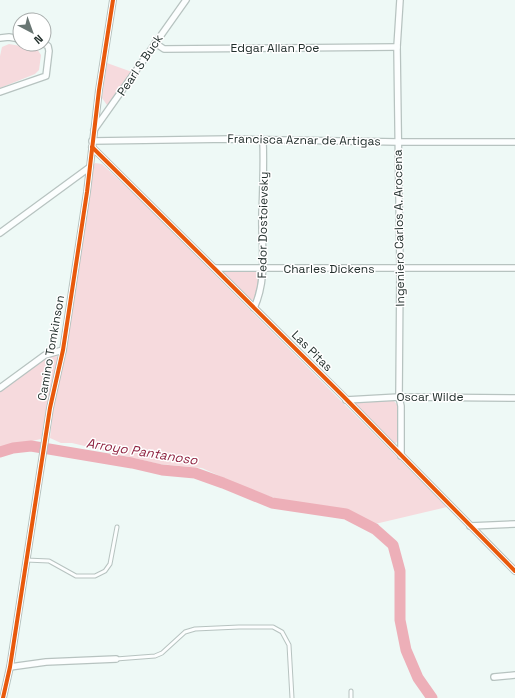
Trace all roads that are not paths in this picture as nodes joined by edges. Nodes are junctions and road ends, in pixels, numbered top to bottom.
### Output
1 (113, 0) edge
2 (186, 0) edge
3 (400, 0) edge
4 (0, 38) edge
5 (12, 38) edge
6 (155, 43) junction
7 (397, 48) junction
8 (49, 52) edge
9 (0, 92) edge
10 (94, 131) junction
11 (264, 140) junction
12 (92, 141) junction
13 (398, 142) junction
14 (515, 142) edge
15 (92, 147) junction
16 (90, 167) junction
17 (0, 232) edge
18 (215, 268) junction
19 (515, 268) edge
20 (264, 269) junction
21 (400, 269) junction
22 (254, 308) junction
23 (63, 350) junction
24 (0, 388) edge
25 (399, 397) junction
26 (515, 398) edge
27 (346, 400) junction
28 (401, 456) junction
29 (515, 524) edge
30 (117, 526) dead end
31 (470, 526) junction
32 (26, 560) junction
33 (515, 571) edge
34 (116, 659) joint
35 (10, 668) junction
36 (515, 675) edge
37 (494, 677) dead end
38 (6, 687) junction
39 (351, 691) dead end
40 (0, 697) edge
41 (3, 698) edge
42 (292, 698) edge
43 (351, 698) edge

1 - 10 street, Camino Tomkinson
2 - 6 street, Pearl S Buck
3 - 7 street, Ingeniero Carlos A. Arocena
4 - 5 street
6 - 7 street, Edgar Allan Poe
6 - 10 street, Pearl S Buck
7 - 13 street, Ingeniero Carlos A. Arocena
8 - 9 street
10 - 12 street, Camino Tomkinson
11 - 12 street, Francisca Aznar de Artigas
11 - 13 street, Francisca Aznar de Artigas
11 - 20 street, Fedor Dostoievsky
12 - 15 street, Camino Tomkinson
13 - 14 street, Francisca Aznar de Artigas
13 - 21 street, Ingeniero Carlos A. Arocena
15 - 16 street, Camino Tomkinson
15 - 18 street, Las Pitas
16 - 17 street
16 - 23 street, Camino Tomkinson
18 - 20 street, Charles Dickens
18 - 22 street, Las Pitas
19 - 21 street, Charles Dickens
20 - 21 street, Charles Dickens
20 - 22 street, Fedor Dostoievsky
21 - 25 street, Ingeniero Carlos A. Arocena
22 - 27 street, Las Pitas
23 - 24 street
23 - 32 street, Camino Tomkinson
25 - 26 street, Oscar Wilde
25 - 27 street, Oscar Wilde
25 - 28 street, Ingeniero Carlos A. Arocena
27 - 28 street, Las Pitas
28 - 31 street, Las Pitas
29 - 31 street
30 - 32 lane
31 - 33 street, Las Pitas
32 - 35 street, Camino Tomkinson
34 - 35 street
34 - 42 lane
35 - 38 street, Camino Tomkinson
36 - 37 street
38 - 40 street
38 - 41 street, Camino Tomkinson
39 - 43 lane

